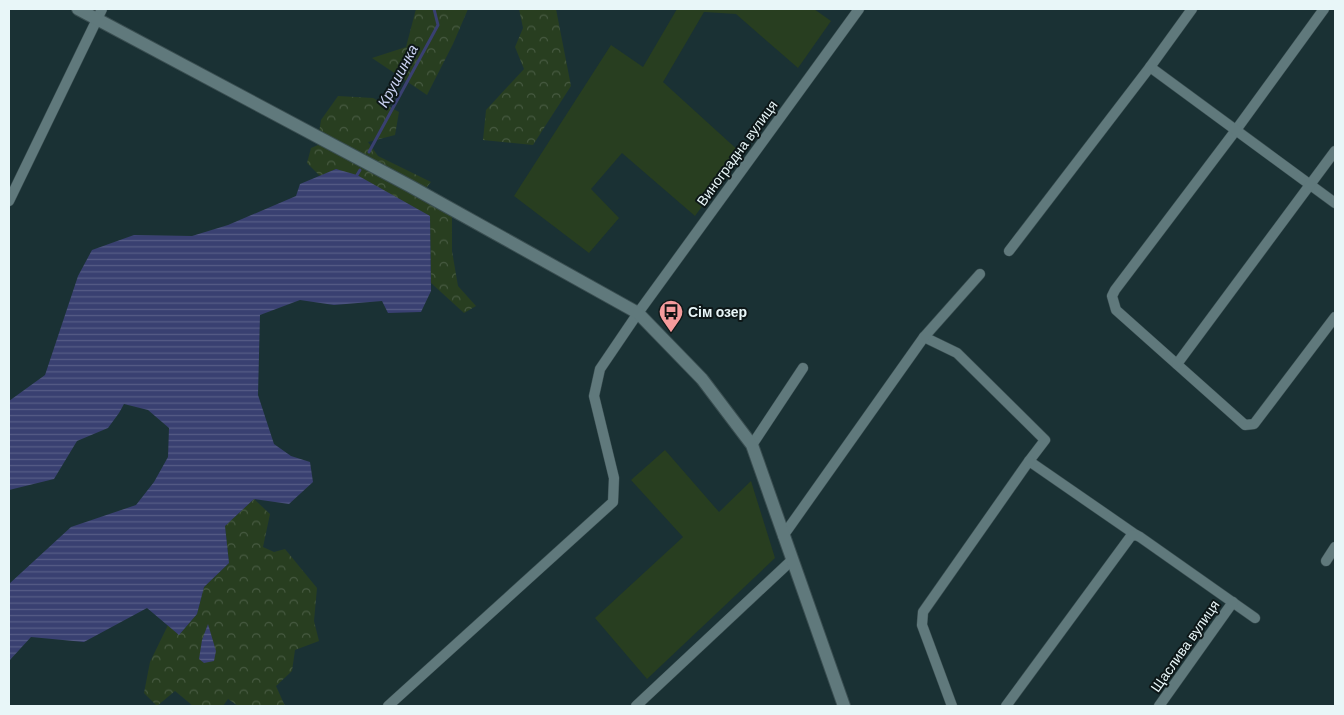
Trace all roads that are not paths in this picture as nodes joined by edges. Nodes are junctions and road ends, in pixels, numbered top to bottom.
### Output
1 (78, 9) edge
2 (859, 9) edge
3 (1192, 9) edge
4 (1324, 9) edge
5 (99, 14) edge
6 (1150, 67) junction
7 (1236, 130) junction
8 (1335, 151) edge
9 (1310, 185) junction
10 (9, 201) edge
11 (1335, 203) edge
12 (1009, 251) dead end
13 (980, 274) dead end
14 (638, 314) junction
15 (1335, 317) edge
16 (924, 337) junction
17 (1177, 364) junction
18 (803, 368) dead end
19 (752, 445) junction
20 (1029, 461) junction
21 (1136, 535) junction
22 (783, 536) junction
23 (1335, 547) edge
24 (792, 560) junction
25 (1326, 562) dead end
26 (1233, 602) junction
27 (1256, 618) dead end
28 (388, 706) edge
29 (636, 706) edge
30 (844, 706) edge
31 (952, 706) edge
32 (1006, 706) edge
33 (1159, 706) edge

1 - 5 street
2 - 14 street, Виноградна вулиця
3 - 6 street
4 - 7 street
5 - 10 street
5 - 14 street
6 - 7 street
6 - 12 street
7 - 9 street
7 - 17 street
8 - 9 street
9 - 11 street
9 - 17 street
13 - 16 street
14 - 19 street
14 - 28 street, Виноградна вулиця
15 - 17 street
16 - 20 street
16 - 22 street
18 - 19 street
19 - 22 street
20 - 21 street
20 - 31 street
21 - 26 street
21 - 32 street
22 - 24 street
23 - 25 street
24 - 29 street
24 - 30 street
26 - 27 street
26 - 33 street, Щаслива вулиця

